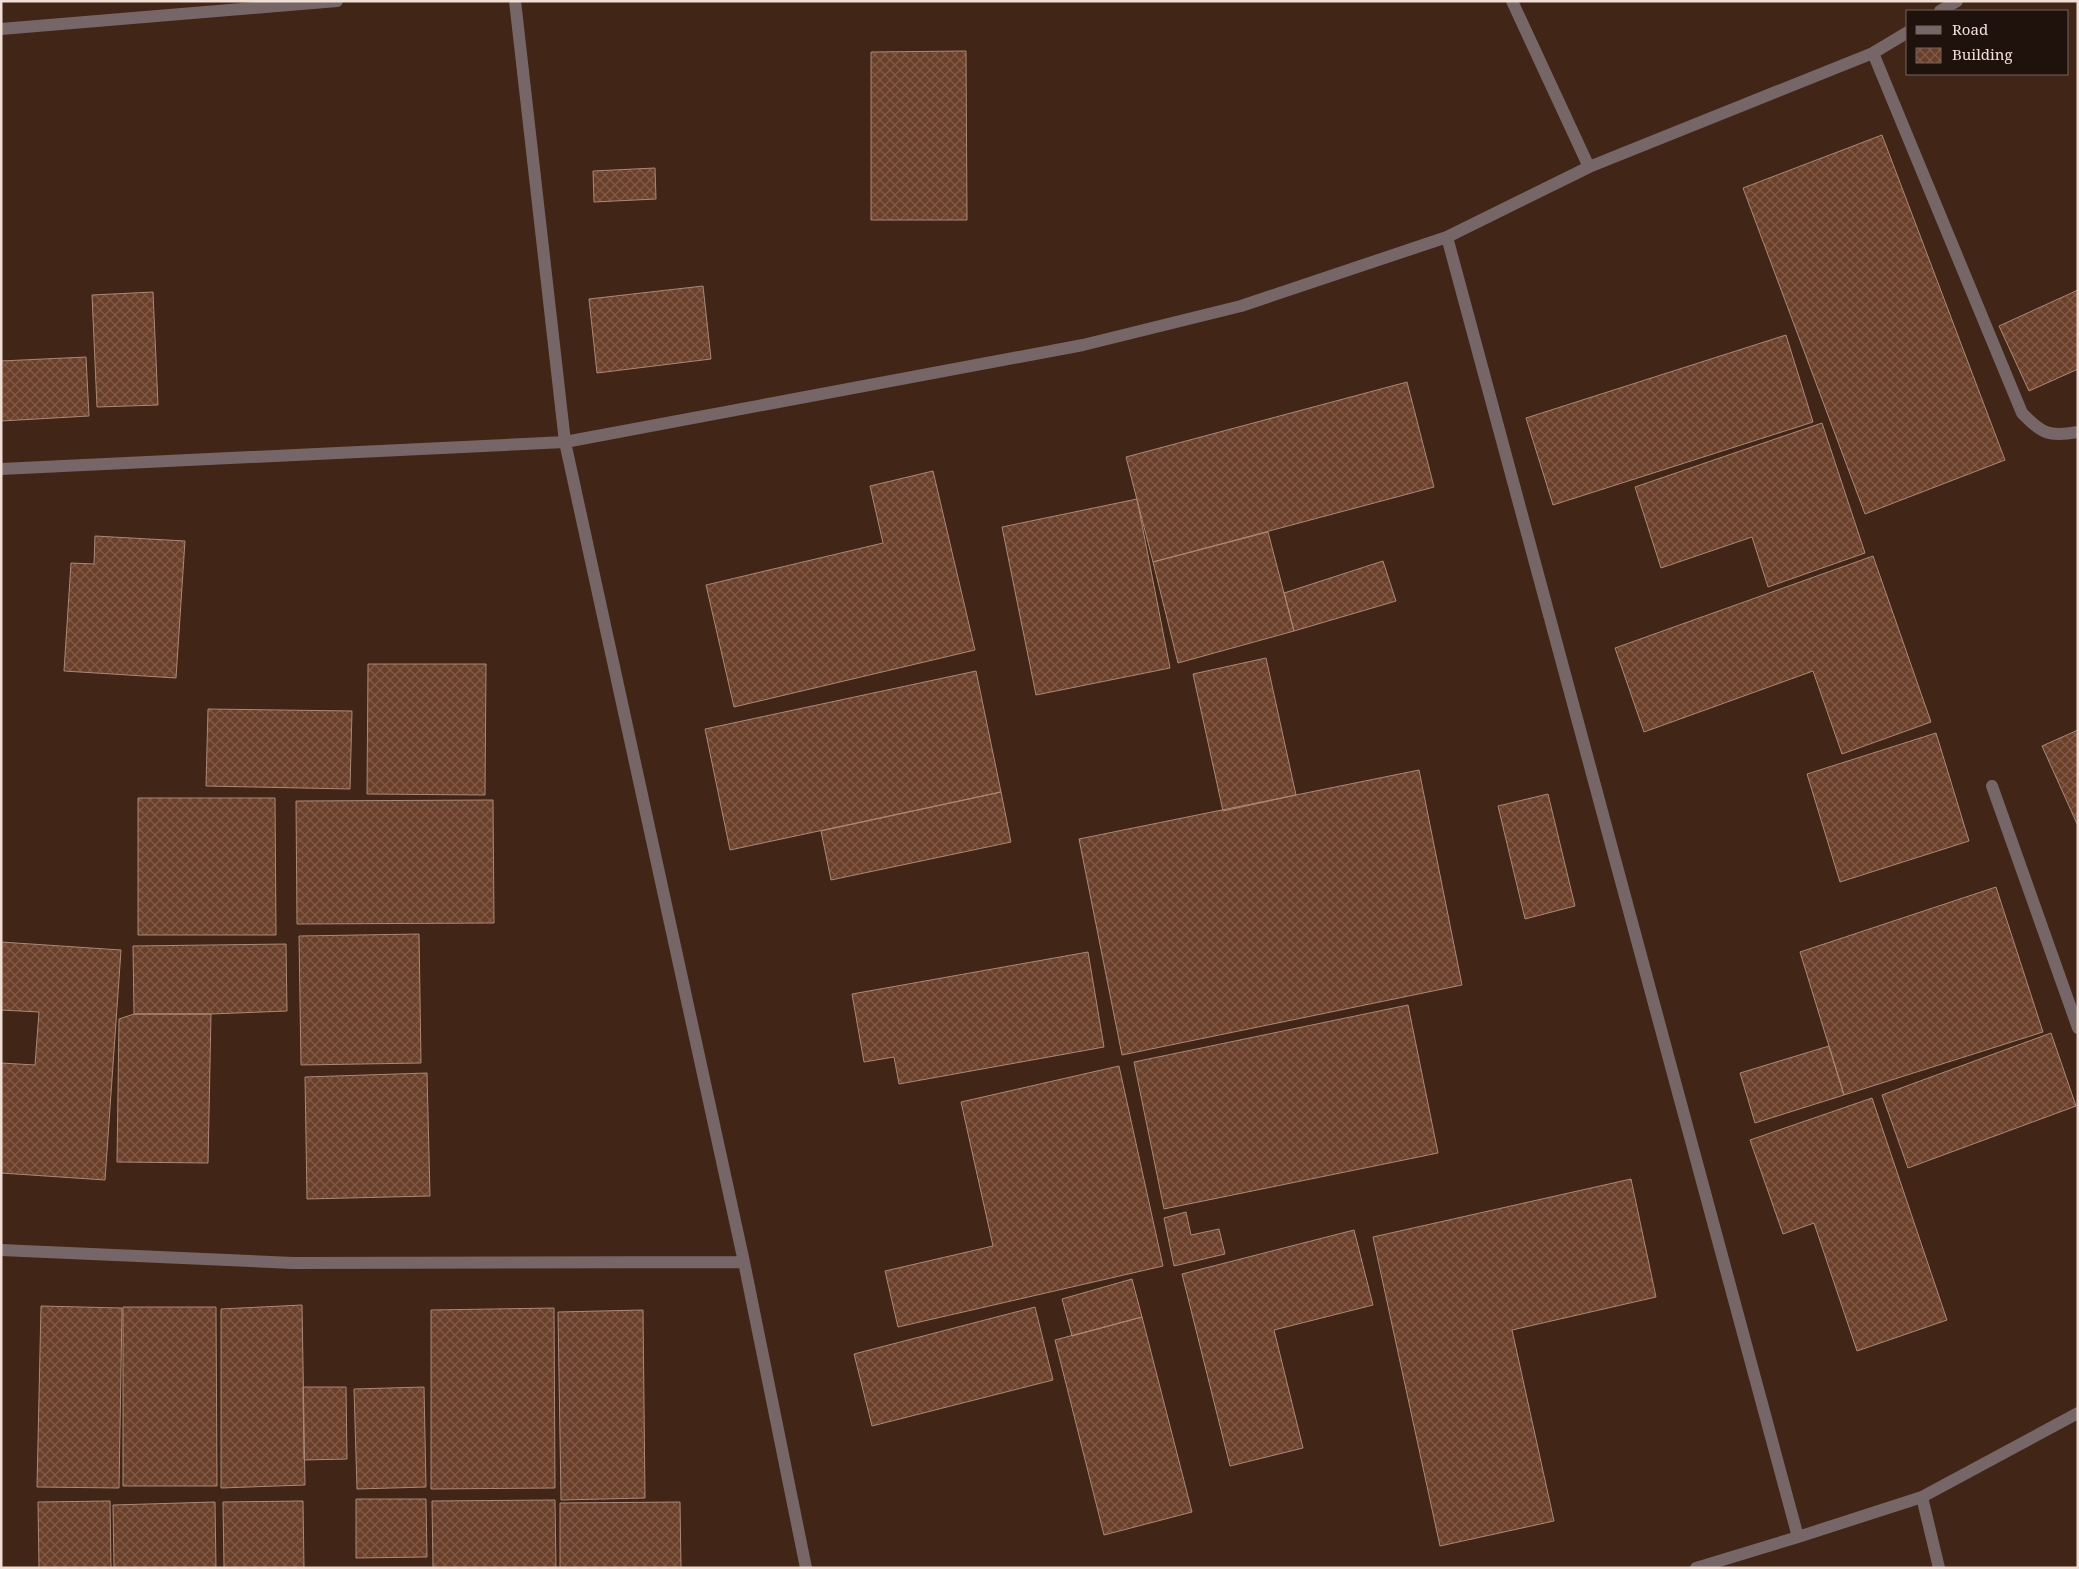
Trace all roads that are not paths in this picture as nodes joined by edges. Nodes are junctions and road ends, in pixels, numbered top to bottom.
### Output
1 (337, 1) edge
2 (515, 1) edge
3 (1512, 1) edge
4 (1957, 1) edge
5 (1942, 10) edge
6 (1, 29) edge
7 (1906, 33) edge
8 (1873, 53) junction
9 (1589, 167) junction
10 (1447, 237) junction
11 (2078, 432) edge
12 (565, 442) junction
13 (1, 469) edge
14 (1992, 786) dead end
15 (2072, 994) edge
16 (2078, 1028) edge
17 (1, 1250) edge
18 (744, 1262) junction
19 (2078, 1413) edge
20 (1922, 1497) junction
21 (1798, 1538) junction
22 (806, 1568) edge
23 (1696, 1568) edge
24 (1939, 1568) edge

1 - 6 street
2 - 12 street
3 - 9 street
4 - 5 street
7 - 8 street
8 - 9 street
8 - 11 street
9 - 10 street
10 - 12 street
10 - 21 street
12 - 13 street
12 - 18 street
14 - 15 street
15 - 16 street
17 - 18 street
18 - 22 street
19 - 20 street
20 - 21 street
20 - 24 street
21 - 23 street

